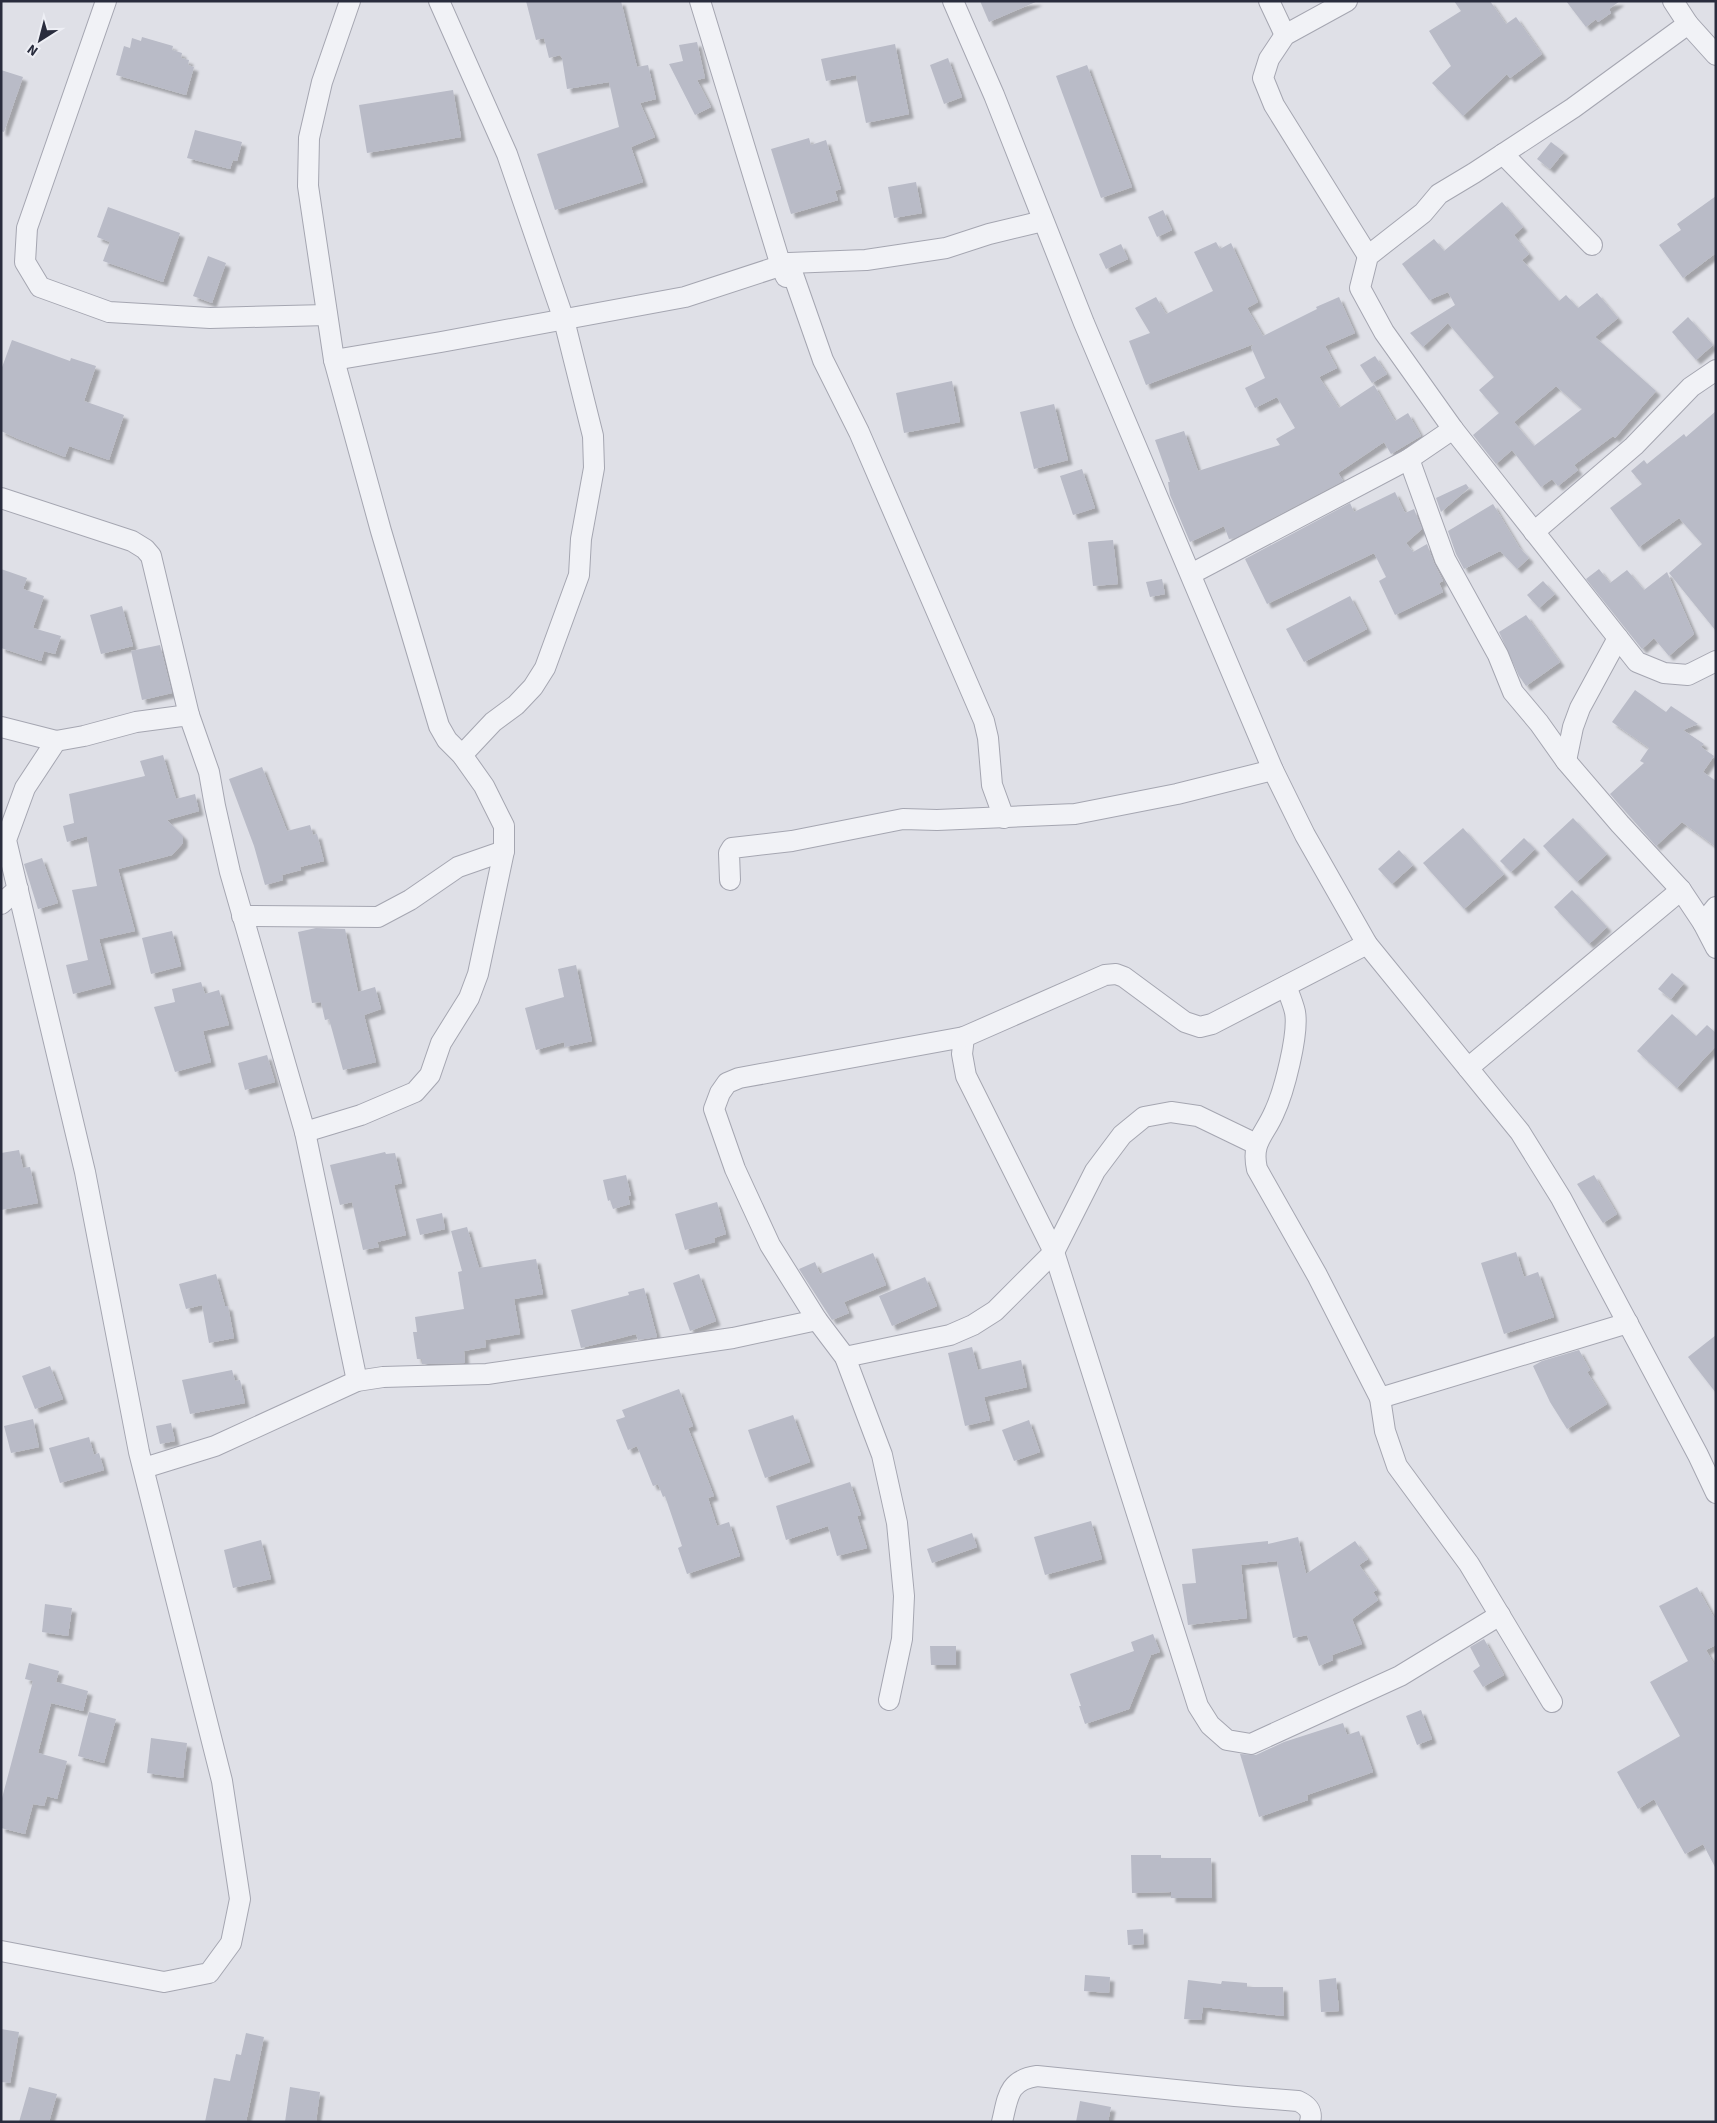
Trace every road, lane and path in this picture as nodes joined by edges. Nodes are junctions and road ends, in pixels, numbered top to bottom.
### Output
1 (106, 1) edge
2 (350, 1) edge
3 (439, 1) edge
4 (700, 1) edge
5 (953, 1) edge
6 (1268, 1) edge
7 (1347, 1) edge
8 (1672, 1) edge
9 (1688, 24) junction
10 (1285, 35) junction
11 (1716, 55) edge
12 (1503, 154) junction
13 (1043, 221) junction
14 (1592, 245) dead end
15 (1368, 256) junction
16 (785, 265) junction
17 (792, 290) dead end
18 (327, 315) junction
19 (564, 320) junction
20 (334, 360) junction
21 (1716, 370) edge
22 (1453, 429) junction
23 (1409, 458) junction
24 (1, 498) edge
25 (1534, 532) junction
26 (1191, 574) junction
27 (1618, 638) junction
28 (1716, 661) edge
29 (189, 715) junction
30 (1, 727) edge
31 (56, 741) junction
32 (462, 755) junction
33 (1566, 761) junction
34 (1273, 770) junction
35 (1004, 818) junction
36 (504, 851) junction
37 (730, 880) dead end
38 (18, 889) junction
39 (1681, 890) junction
40 (1, 904) edge
41 (1716, 907) edge
42 (242, 916) junction
43 (1703, 923) junction
44 (1367, 944) junction
45 (1716, 948) edge
46 (1286, 986) junction
47 (964, 1037) junction
48 (1468, 1068) junction
49 (305, 1132) junction
50 (1256, 1144) junction
51 (1054, 1252) junction
52 (817, 1320) junction
53 (1628, 1323) junction
54 (845, 1357) junction
55 (357, 1381) junction
56 (1380, 1398) junction
57 (144, 1468) junction
58 (1716, 1493) edge
59 (1500, 1615) junction
60 (889, 1700) dead end
61 (1552, 1702) dead end
62 (1, 1952) edge
63 (1002, 2122) edge
64 (1310, 2122) edge

1 - 18 street
2 - 18 street
3 - 19 street
4 - 16 street
5 - 13 street
6 - 10 street
7 - 10 street
8 - 9 street
9 - 11 street
9 - 12 street
10 - 15 street
12 - 14 street
12 - 15 street
13 - 16 street
13 - 26 street
15 - 22 street
16 - 17 street
16 - 19 street
16 - 35 street
18 - 20 street
19 - 20 street
19 - 32 street
20 - 32 street
21 - 25 street
22 - 23 street
22 - 25 street
23 - 26 street
23 - 33 street
24 - 29 street
25 - 27 street
26 - 34 street
27 - 28 street
27 - 33 street
29 - 31 street
29 - 42 street
30 - 31 street
31 - 38 street
32 - 36 street
33 - 39 street
34 - 35 street
34 - 44 street
35 - 37 street
36 - 42 street
36 - 49 street
38 - 40 street
38 - 57 street
39 - 43 street
39 - 48 street
41 - 43 street
42 - 49 street
43 - 45 street
44 - 46 street
44 - 48 street
46 - 47 street
46 - 50 street
47 - 51 street
47 - 52 street
48 - 53 street
49 - 55 street
50 - 51 street
50 - 56 street
51 - 54 street
51 - 59 street
52 - 54 street
52 - 55 street
53 - 56 street
53 - 58 street
54 - 60 street
55 - 57 street
56 - 59 street
57 - 62 street
59 - 61 street
63 - 64 street

